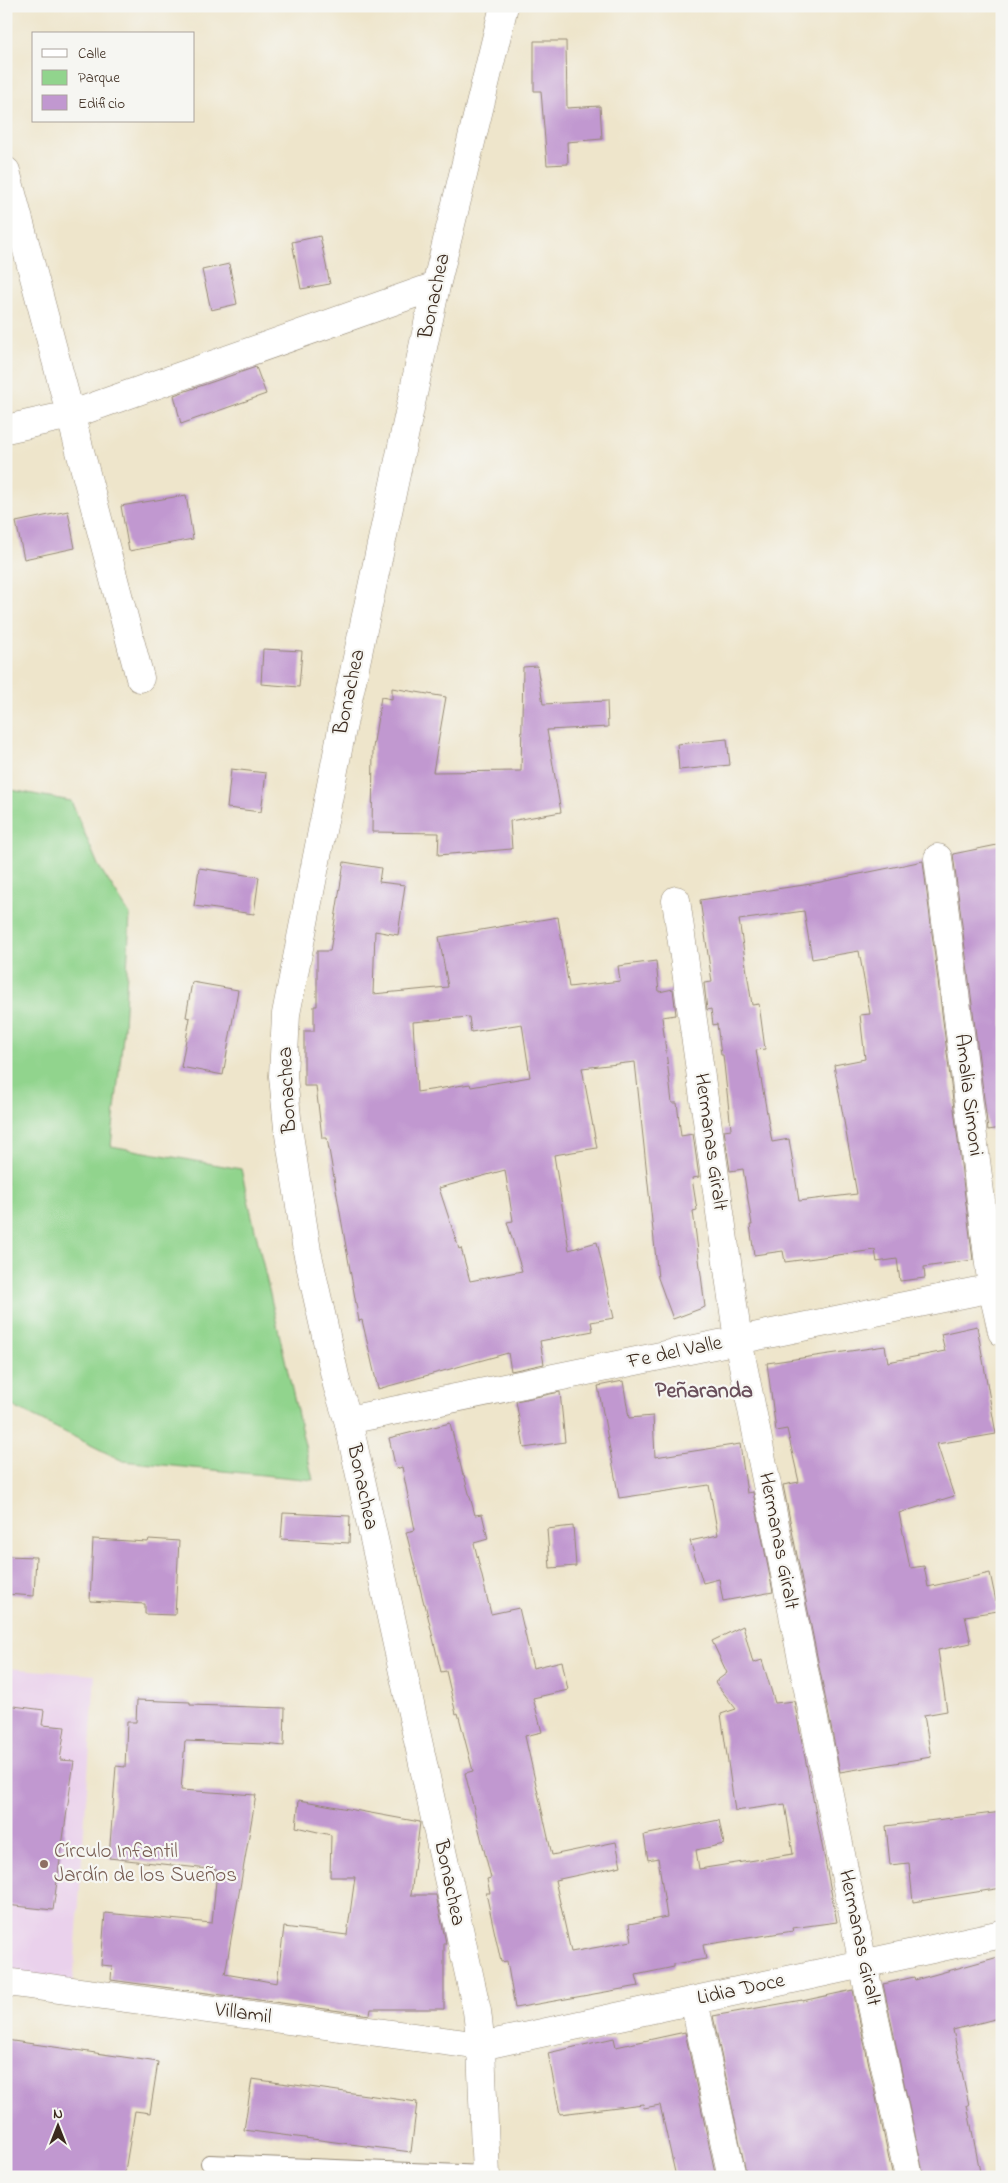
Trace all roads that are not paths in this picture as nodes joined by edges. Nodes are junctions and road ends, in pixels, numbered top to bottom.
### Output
1 (504, 6) edge
2 (6, 171) edge
3 (436, 286) junction
4 (70, 415) junction
5 (6, 429) edge
6 (140, 678) dead end
7 (938, 858) dead end
8 (676, 900) dead end
9 (997, 1287) edge
10 (1002, 1332) edge
11 (738, 1340) junction
12 (348, 1420) junction
13 (1002, 1934) edge
14 (863, 1964) junction
15 (6, 1982) edge
16 (694, 2001) junction
17 (481, 2046) junction
18 (209, 2163) dead end
19 (486, 2175) edge
20 (732, 2177) edge
21 (910, 2177) edge

1 - 3 street, Bonachea
2 - 4 street
3 - 4 street
3 - 12 street, Bonachea
4 - 5 street
4 - 6 street
7 - 9 street, Amalia Simoni
8 - 11 street, Hermanas Giralt
9 - 10 street, Amalia Simoni
9 - 11 street, Fe del Valle
11 - 12 street, Fe del Valle
11 - 14 street, Hermanas Giralt
12 - 17 street, Bonachea
13 - 14 street, Lidia Doce
14 - 16 street, Lidia Doce
14 - 21 street, Hermanas Giralt
15 - 17 street, Villamil
16 - 17 street, Lidia Doce
16 - 20 street
17 - 19 street, Bonachea
18 - 19 lane

